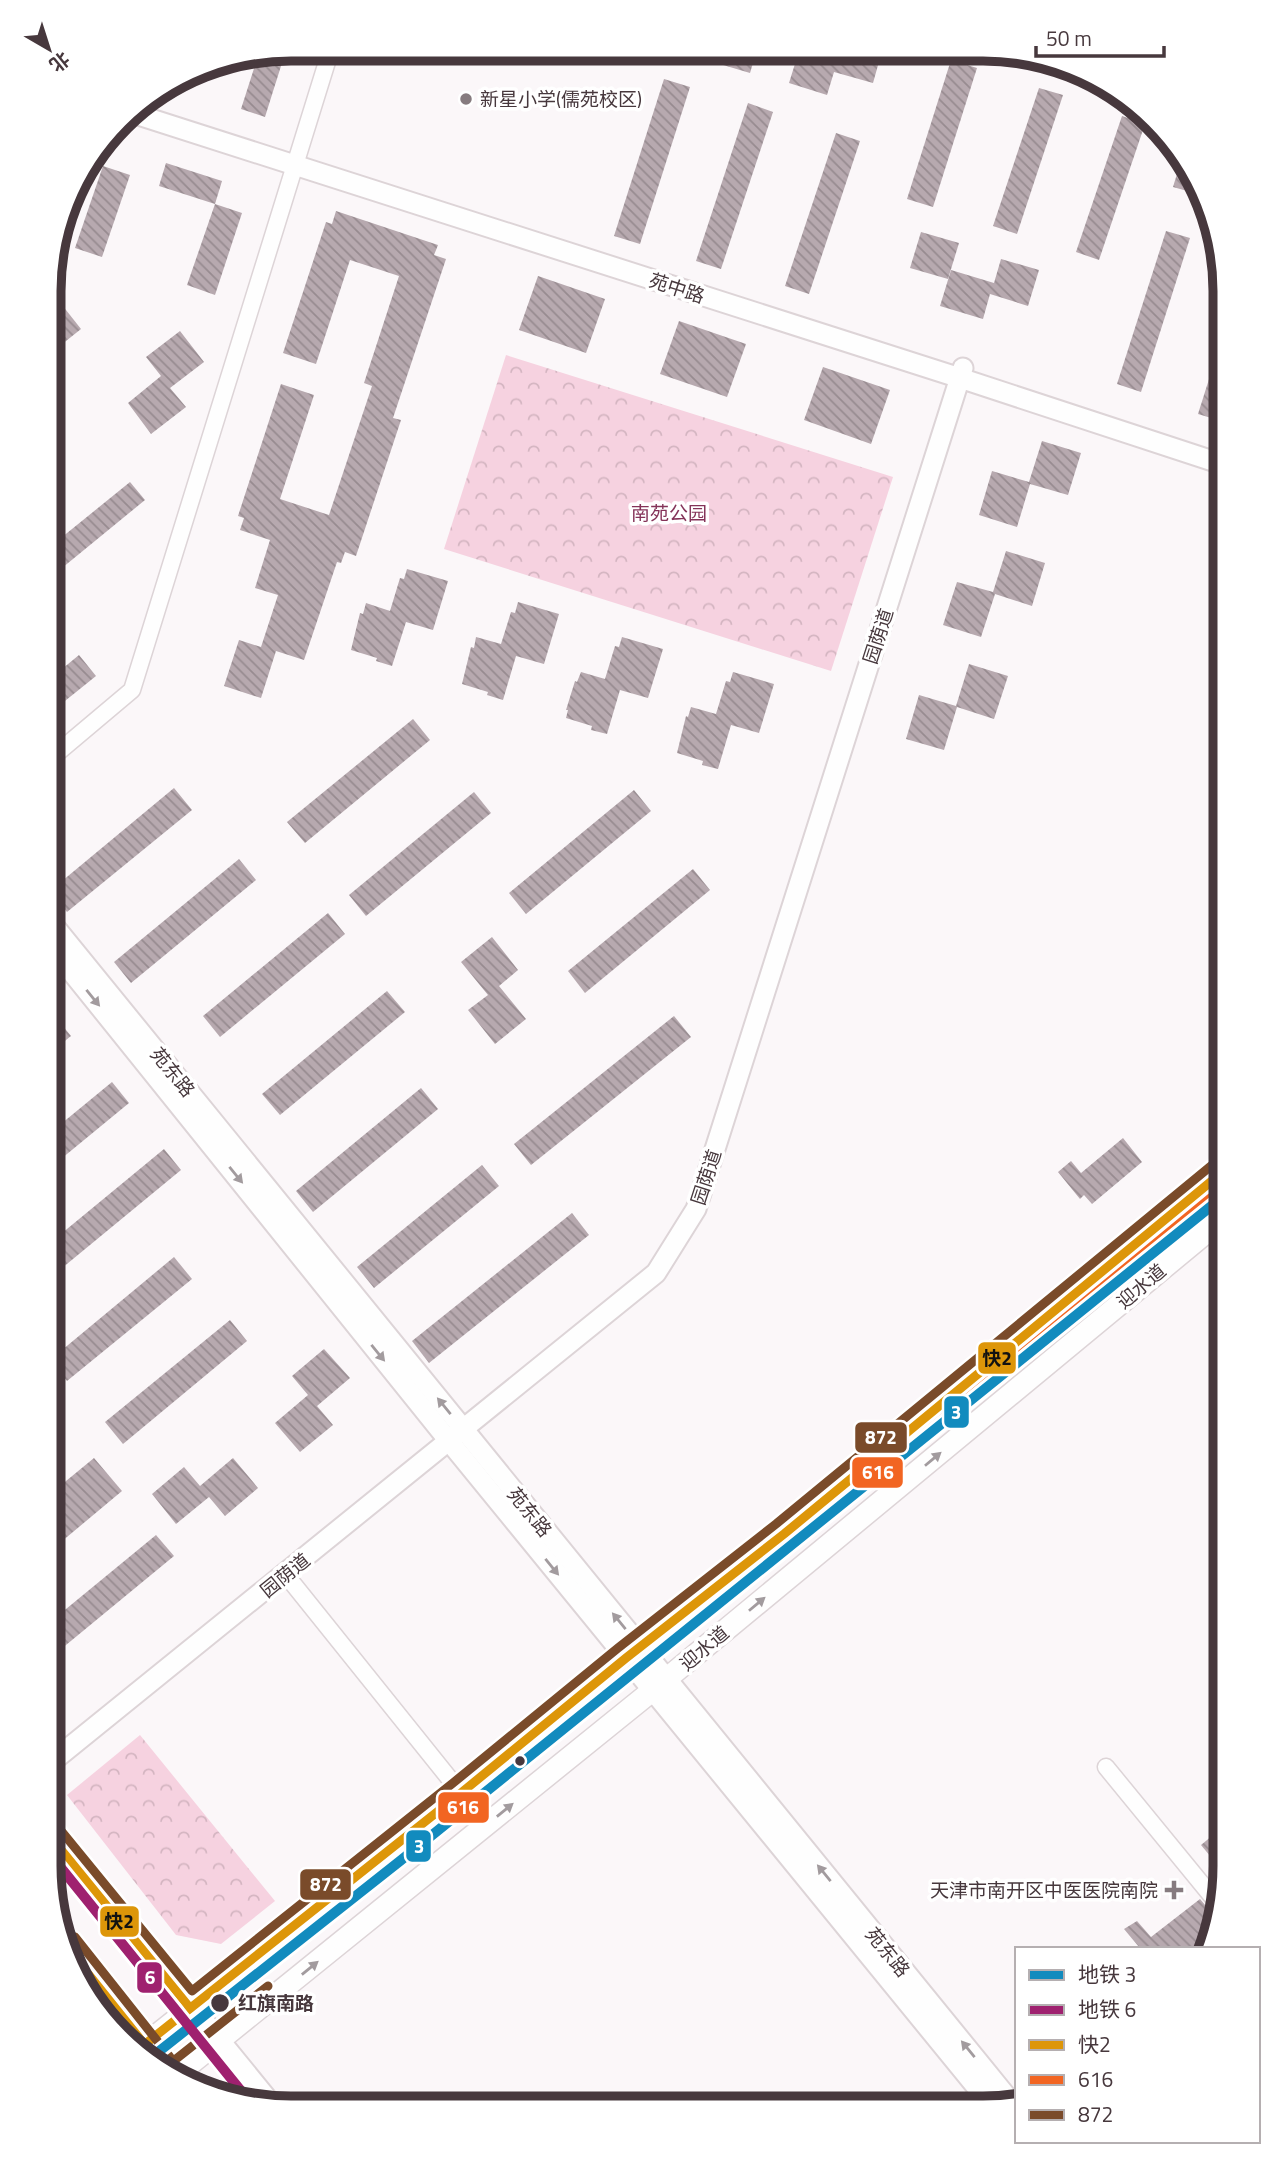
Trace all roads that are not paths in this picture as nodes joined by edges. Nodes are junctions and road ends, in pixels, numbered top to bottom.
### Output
1 (327, 61) edge
2 (152, 108) edge
3 (142, 117) edge
4 (296, 160) junction
5 (961, 373) junction
6 (1213, 452) edge
7 (1213, 462) edge
8 (61, 750) edge
9 (61, 935) edge
10 (61, 958) edge
11 (1212, 1180) edge
12 (1212, 1227) edge
13 (456, 1435) junction
14 (286, 1575) junction
15 (633, 1652) junction
16 (660, 1685) junction
17 (61, 1754) edge
18 (1106, 1767) dead end
19 (461, 1793) junction
20 (61, 1850) edge
21 (1210, 1894) edge
22 (94, 1984) edge
23 (191, 2008) junction
24 (117, 2015) edge
25 (218, 2042) junction
26 (146, 2043) edge
27 (184, 2069) edge
28 (260, 2094) edge
29 (1005, 2095) edge
30 (984, 2096) edge

1 - 4 street
2 - 4 street, 苑中路
3 - 4 street, 苑中路
4 - 5 street, 苑中路
4 - 8 street
5 - 6 street, 苑中路
5 - 7 street, 苑中路
5 - 13 street, 园荫道
13 -> 9 street, 苑东路
10 -> 13 street, 苑东路
11 - 15 main road, 迎水道
16 -> 12 main road, 迎水道
13 - 14 street, 园荫道
13 - 15 street, 苑东路
14 - 17 street, 园荫道
14 - 19 street
15 - 16 street, 苑东路
15 - 19 main road, 迎水道
25 -> 16 main road, 迎水道
29 -> 16 street, 苑东路
16 - 30 street, 苑东路
18 - 21 street
19 - 23 main road, 迎水道
20 - 23 main road
22 - 24 main road
23 - 25 main road
23 - 26 main road, 迎水道
25 - 27 main road, 迎水道
25 - 28 main road

